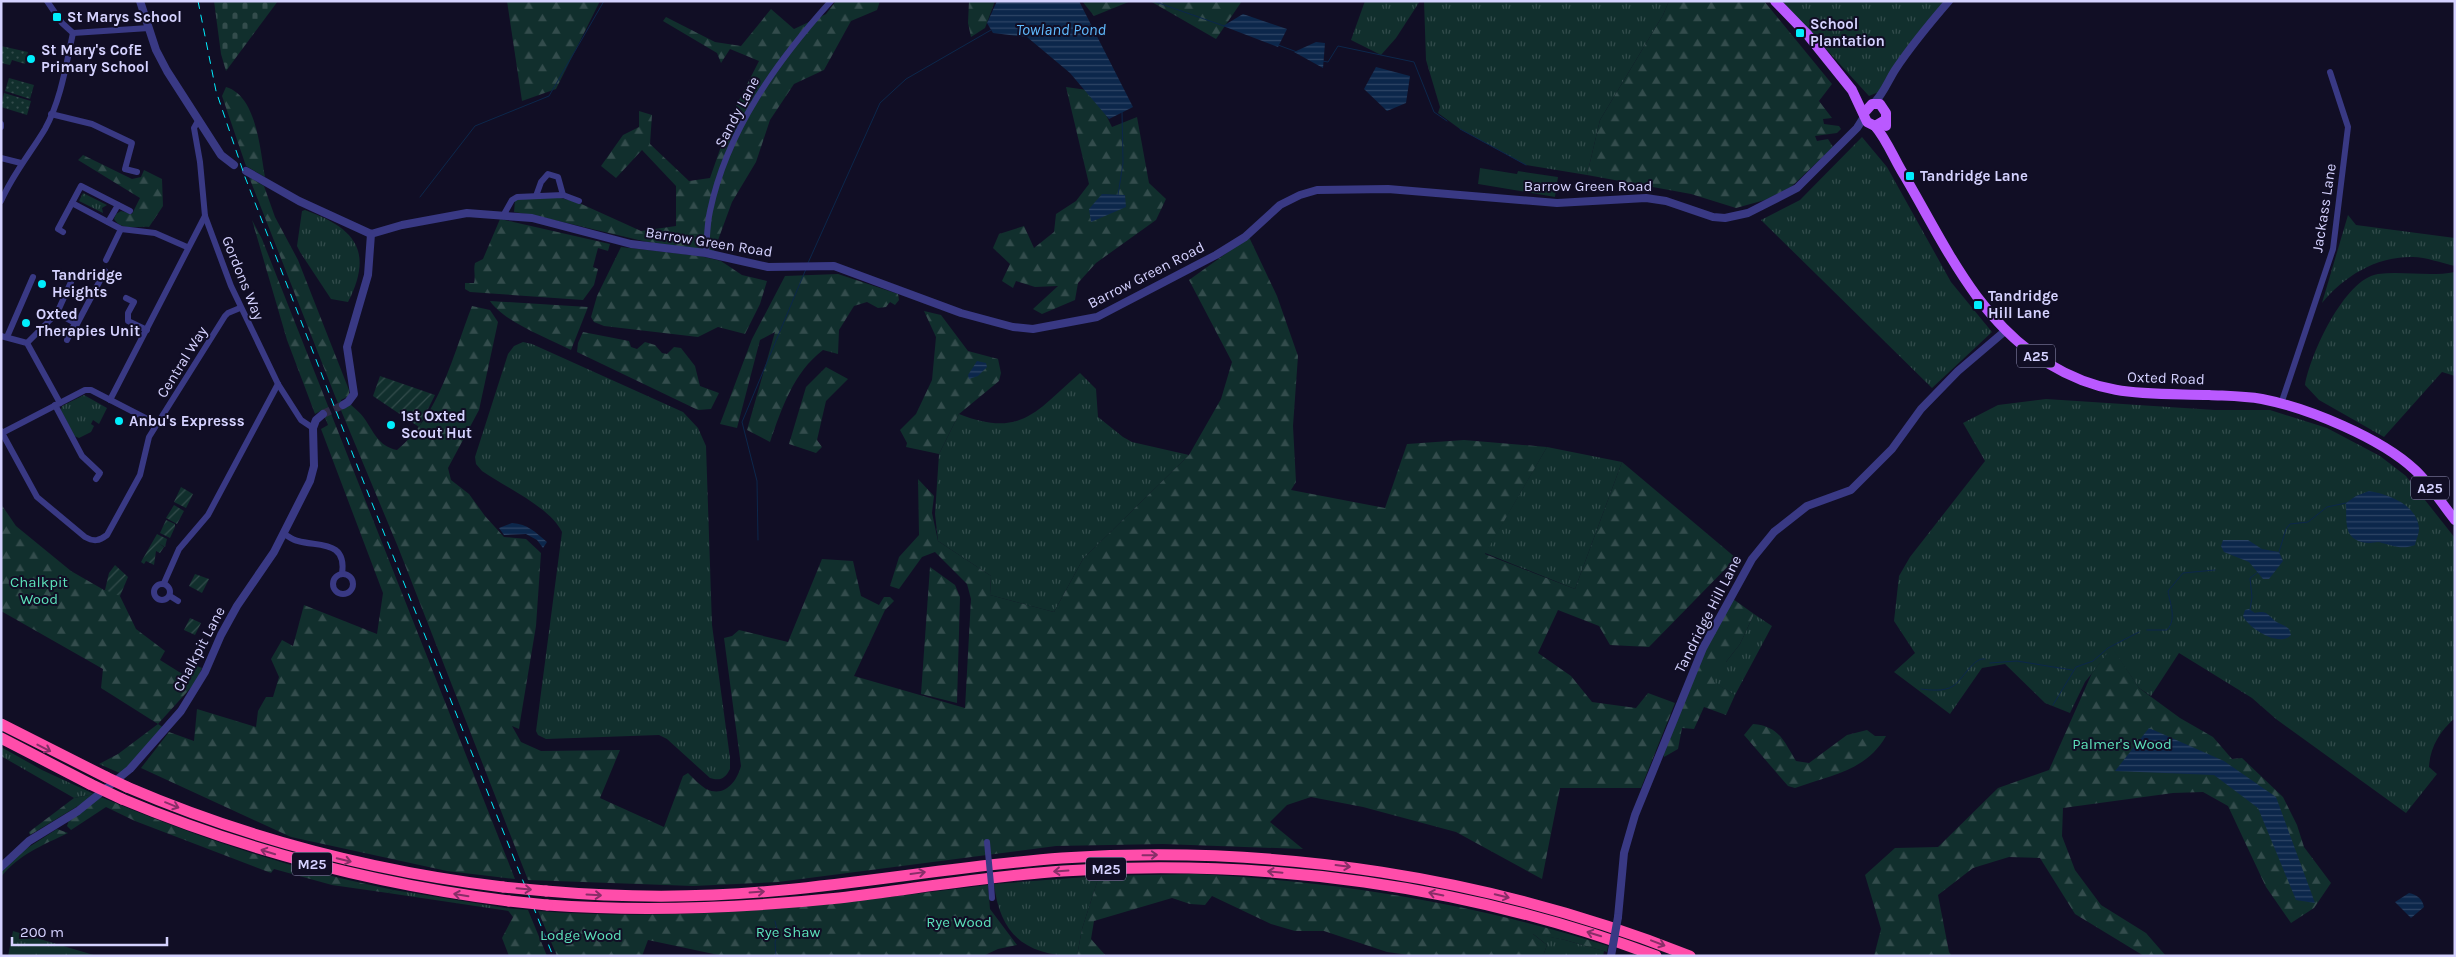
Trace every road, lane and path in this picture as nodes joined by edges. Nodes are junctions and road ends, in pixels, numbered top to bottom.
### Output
1 (47, 1) edge
2 (140, 1) edge
3 (830, 1) edge
4 (1775, 1) edge
5 (1949, 1) edge
6 (149, 28) junction
7 (73, 33) junction
8 (2330, 72) dead end
9 (1852, 90) junction
10 (1876, 104) junction
11 (51, 114) junction
12 (1868, 120) junction
13 (1885, 120) junction
14 (198, 121) junction
15 (1891, 152) junction
16 (1, 158) edge
17 (20, 163) junction
18 (234, 165) dead end
19 (246, 171) dead end
20 (137, 172) dead end
21 (563, 195) junction
22 (536, 196) junction
23 (1, 201) edge
24 (579, 201) dead end
25 (72, 203) junction
26 (118, 205) junction
27 (130, 210) dead end
28 (205, 216) junction
29 (503, 216) junction
30 (108, 222) junction
31 (121, 229) junction
32 (63, 232) dead end
33 (371, 234) junction
34 (187, 247) junction
35 (706, 253) junction
36 (106, 260) dead end
37 (105, 271) dead end
38 (33, 277) dead end
39 (71, 282) dead end
40 (126, 298) dead end
41 (240, 308) junction
42 (57, 313) junction
43 (75, 323) junction
44 (147, 330) junction
45 (2005, 331) junction
46 (4, 337) edge
47 (67, 340) dead end
48 (27, 344) junction
49 (278, 384) junction
50 (110, 400) junction
51 (57, 404) junction
52 (2281, 404) junction
53 (343, 405) tunnel mouth
54 (323, 414) tunnel mouth
55 (156, 424) junction
56 (314, 428) junction
57 (2, 432) edge
58 (96, 479) dead end
59 (2455, 520) edge
60 (284, 534) junction
61 (342, 574) dead end
62 (164, 583) junction
63 (170, 596) junction
64 (178, 601) dead end
65 (1, 724) edge
66 (1, 738) edge
67 (987, 842) dead end
68 (1, 866) edge
69 (992, 898) dead end
70 (1611, 956) edge
71 (1656, 956) edge
72 (1690, 956) edge

1 - 7 street
2 - 6 street
3 - 35 street, Sandy Lane
4 - 9 main road, A25
5 - 10 street
6 - 7 street
6 - 14 street
7 - 11 street
8 - 52 street, Jackass Lane
9 - 10 main road, A25
9 - 12 main road, A25
10 - 12 main road
10 - 13 main road, Oxted Road
11 - 17 street
11 - 20 street
12 - 13 main road
12 - 15 main road, Oxted Road / A25
12 - 35 street, Barrow Green Road
13 - 15 main road, Oxted Road / A25
14 - 18 street
14 - 28 street, Gordons Way
15 - 45 main road, Oxted Road / A25
16 - 17 street
17 - 23 street
19 - 33 street
21 - 22 street
21 - 22 street
21 - 24 street
22 - 29 street
25 - 26 street
25 - 30 street
25 - 32 street
26 - 27 street
26 - 30 street
28 - 34 street
28 - 41 street, Gordons Way
29 - 33 street, Barrow Green Road
29 - 35 street, Barrow Green Road
30 - 31 street
31 - 34 street
31 - 36 street
33 - 53 street
34 - 44 street
37 - 43 street
38 - 46 street
39 - 42 street
40 - 44 street
41 - 49 street, Gordons Way
41 - 55 street, Central Way
42 - 43 street
42 - 48 street
43 - 47 street
44 - 50 street
45 - 52 main road, Oxted Road / A25
45 - 70 street, Tandridge Hill Lane, bridge
46 - 48 street
48 - 51 street
49 - 56 street, Gordons Way
49 - 62 street
50 - 51 street
50 - 55 street
51 - 57 street
51 - 58 street
52 - 59 main road, Oxted Road / A25
54 - 56 street
55 - 57 street, Central Way
56 - 60 street, Chalkpit Lane
60 - 61 street
60 - 68 street, Chalkpit Lane
62 - 63 street
62 - 63 street
63 - 64 street
65 -> 72 highway, M25, bridge
71 -> 66 highway, M25, bridge
67 - 69 street, bridge

